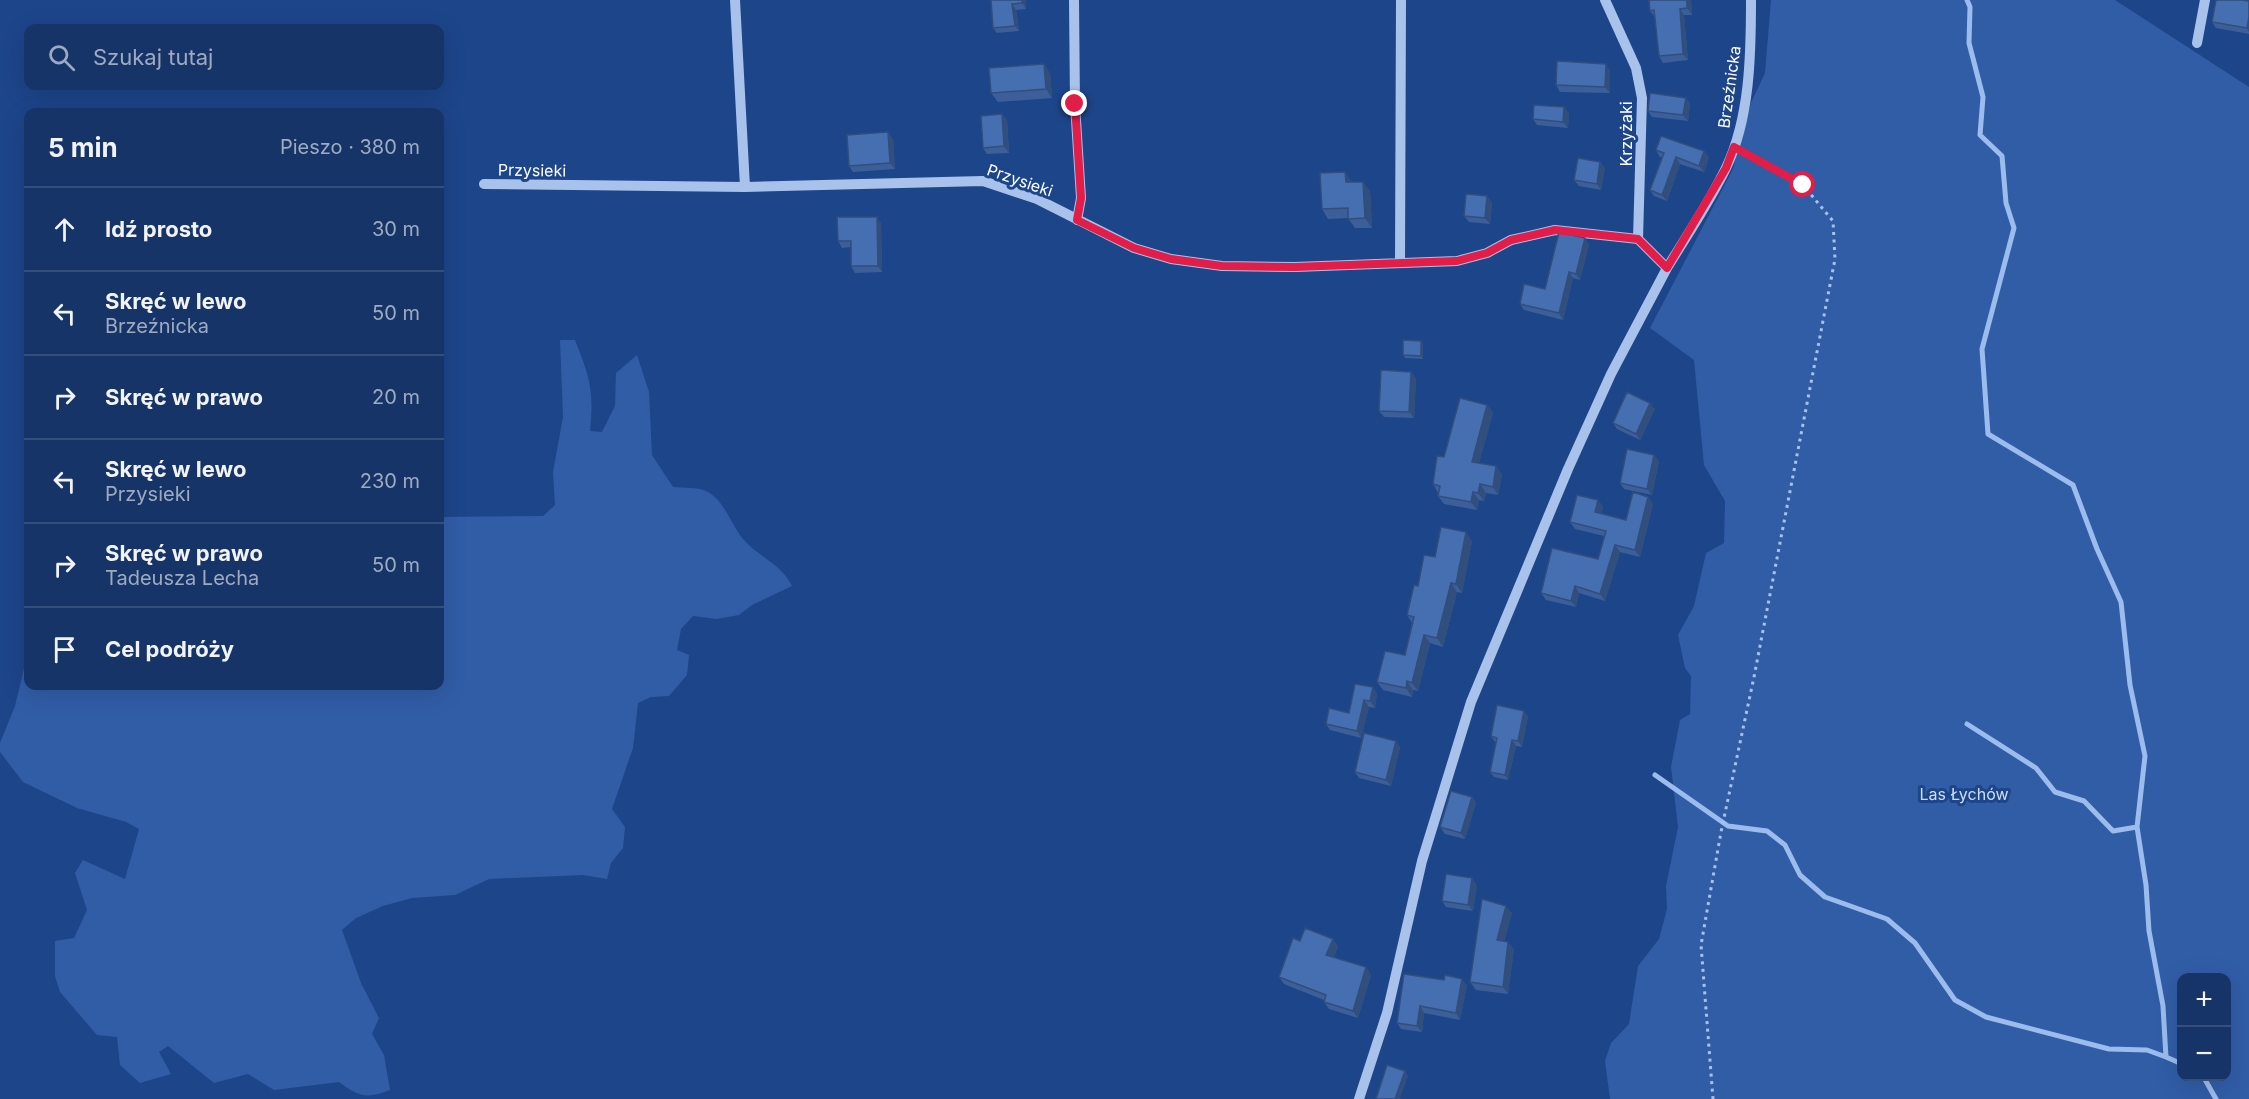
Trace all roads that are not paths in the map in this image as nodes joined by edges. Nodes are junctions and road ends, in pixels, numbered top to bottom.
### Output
1 (735, 0) edge
2 (1074, 0) edge
3 (1401, 0) edge
4 (1605, 0) edge
5 (1751, 0) edge
6 (2205, 0) edge
7 (2197, 43) dead end
8 (483, 184) dead end
9 (745, 188) junction
10 (1077, 220) junction
11 (1638, 239) junction
12 (1400, 263) junction
13 (1667, 268) junction
14 (1359, 1099) edge

1 - 9 street
2 - 10 street
3 - 12 street
4 - 11 street, Krzyżaki
5 - 13 street, Brzeźnicka
6 - 7 street
8 - 9 street, Przysieki
9 - 10 street, Przysieki
10 - 12 street, Przysieki
11 - 12 street, Przysieki
11 - 13 street
13 - 14 street, Brzeźnicka

